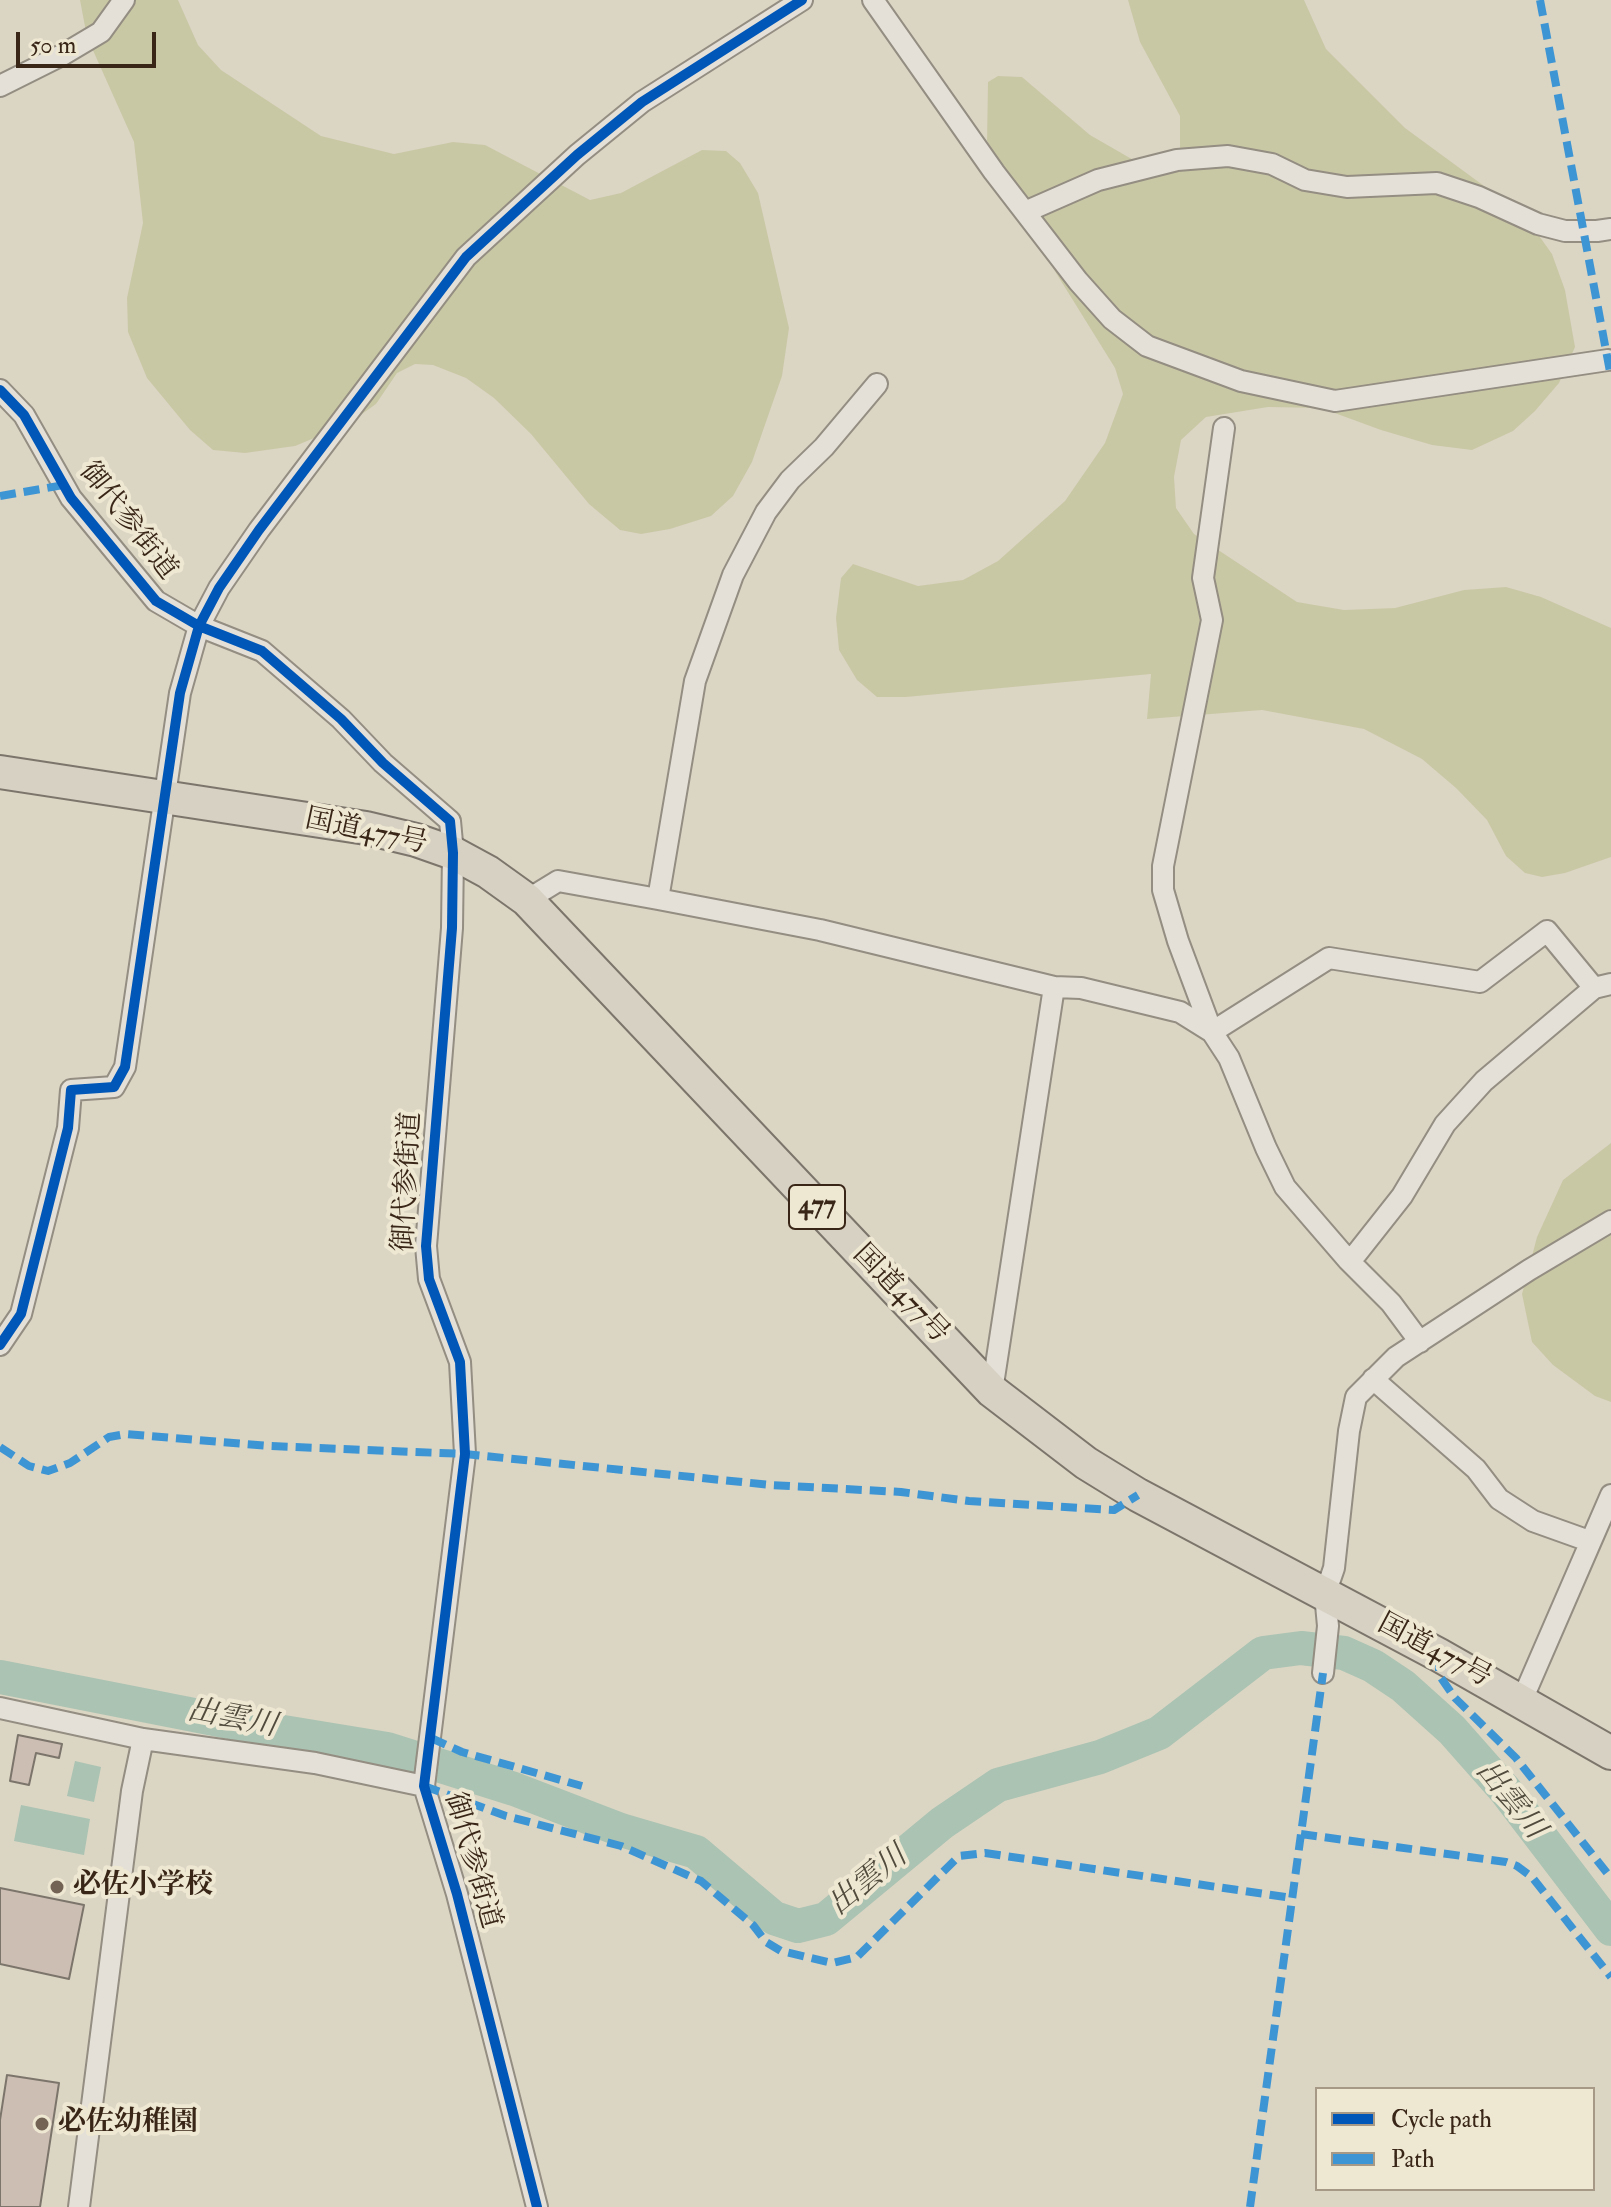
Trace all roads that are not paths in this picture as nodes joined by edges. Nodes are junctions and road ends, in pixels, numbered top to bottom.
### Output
1 (124, 0) edge
2 (802, 0) edge
3 (873, 0) edge
4 (0, 86) edge
5 (1025, 212) junction
6 (1611, 229) edge
7 (1608, 360) dead end
8 (877, 384) dead end
9 (0, 390) edge
10 (1224, 428) dead end
11 (199, 626) junction
12 (0, 772) edge
13 (164, 797) junction
14 (453, 853) junction
15 (658, 899) junction
16 (527, 900) junction
17 (1602, 986) edge
18 (1054, 987) junction
19 (1212, 1032) junction
20 (1611, 1221) edge
21 (1348, 1260) junction
22 (1420, 1342) junction
23 (0, 1345) edge
24 (1373, 1379) junction
25 (992, 1391) junction
26 (1611, 1495) edge
27 (1589, 1541) junction
28 (1325, 1594) junction
29 (1323, 1673) dead end
30 (1522, 1700) junction
31 (0, 1708) edge
32 (143, 1739) junction
33 (1611, 1753) edge
34 (425, 1780) junction
35 (79, 2207) edge
36 (537, 2207) edge

1 - 4 street
2 - 11 street
3 - 5 street
5 - 6 street
5 - 7 street
8 - 15 street
9 - 11 street, 御代参街道
10 - 19 street
11 - 13 street
11 - 14 street, 御代参街道
12 - 13 highway, 国道477号 / 477
13 - 14 highway, 国道477号 / 477
13 - 23 street
14 - 16 highway, 国道477号 / 477
14 - 34 street, 御代参街道
15 - 16 street
15 - 18 street
16 - 25 highway, 国道477号 / 477
17 - 19 street
17 - 21 street
18 - 19 street
18 - 25 street
19 - 21 street
20 - 22 street
21 - 22 street
22 - 24 street
24 - 27 street
24 - 28 street
25 - 28 highway, 国道477号 / 477
26 - 27 street
27 - 30 street
28 - 29 street
28 - 30 highway, 国道477号 / 477
30 - 33 highway, 国道477号 / 477
31 - 32 street
32 - 34 street
32 - 35 street
34 - 36 street, 御代参街道

